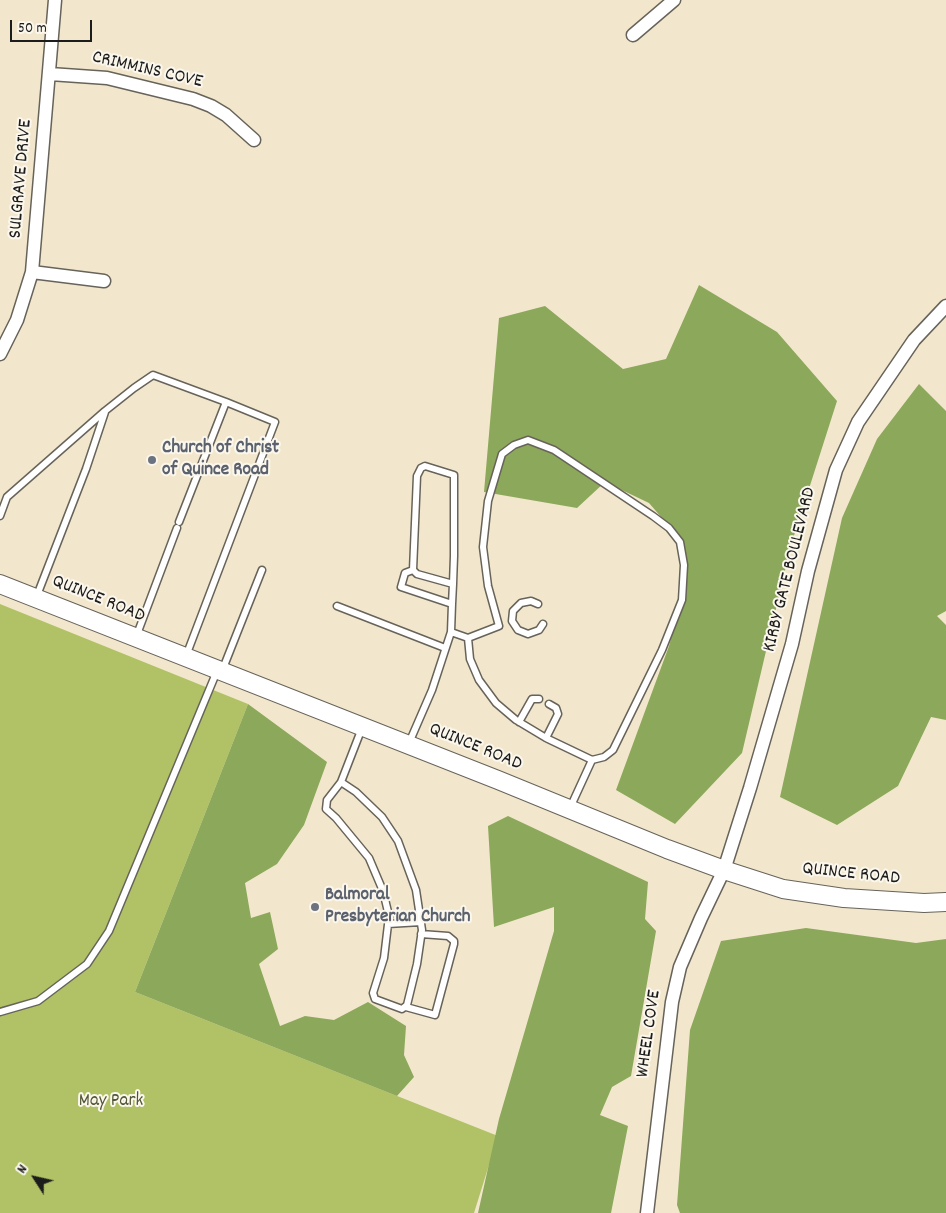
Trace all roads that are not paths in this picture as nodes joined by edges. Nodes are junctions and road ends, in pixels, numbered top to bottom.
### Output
1 (55, 0) edge
2 (674, 0) edge
3 (633, 35) dead end
4 (50, 74) junction
5 (254, 140) dead end
6 (32, 272) junction
7 (104, 281) dead end
8 (946, 306) edge
9 (0, 354) edge
10 (226, 402) junction
11 (105, 411) junction
12 (0, 516) edge
13 (262, 570) dead end
14 (413, 570) junction
15 (0, 584) edge
16 (453, 584) junction
17 (36, 598) junction
18 (452, 604) junction
19 (538, 604) dead end
20 (337, 606) dead end
21 (512, 621) junction
22 (543, 624) dead end
23 (499, 626) junction
24 (451, 632) junction
25 (136, 638) junction
26 (468, 638) junction
27 (446, 648) junction
28 (186, 657) junction
29 (219, 671) junction
30 (539, 699) dead end
31 (550, 704) dead end
32 (519, 722) junction
33 (362, 727) junction
34 (546, 738) junction
35 (408, 744) junction
36 (592, 760) junction
37 (341, 782) junction
38 (569, 809) junction
39 (724, 870) junction
40 (946, 902) edge
41 (421, 922) junction
42 (388, 924) junction
43 (421, 934) junction
44 (406, 1007) junction
45 (0, 1012) edge
46 (647, 1213) edge

1 - 4 street, SULGRAVE DRIVE
2 - 3 street
4 - 5 street, CRIMMINS COVE
4 - 6 street, SULGRAVE DRIVE
6 - 7 street
6 - 9 street, SULGRAVE DRIVE
8 - 39 street, KIRBY GATE BOULEVARD
10 - 11 lane
10 - 25 lane
10 - 28 lane
11 - 12 lane
11 - 17 lane
13 - 29 lane
14 - 16 lane
14 - 16 lane
14 - 18 lane
15 - 17 main road, QUINCE ROAD
16 - 18 lane
17 - 25 main road, QUINCE ROAD
18 - 24 lane
19 - 21 lane
20 - 27 lane
21 - 22 lane
21 - 23 lane
23 - 26 lane
23 - 36 lane
24 - 26 lane
24 - 27 lane
25 - 28 main road, QUINCE ROAD
26 - 32 lane
27 - 35 lane
28 - 29 main road, QUINCE ROAD
29 - 33 main road, QUINCE ROAD
29 - 45 lane
30 - 32 lane
31 - 34 lane
32 - 34 lane
33 - 35 main road, QUINCE ROAD
33 - 37 lane
34 - 36 lane
35 - 38 main road, QUINCE ROAD
36 - 38 lane
37 - 41 lane
37 - 42 lane
38 - 39 main road, QUINCE ROAD
39 - 40 main road, QUINCE ROAD
39 - 46 street, WHEEL COVE
41 - 42 lane
41 - 43 lane
42 - 44 lane
43 - 44 lane
43 - 44 lane

